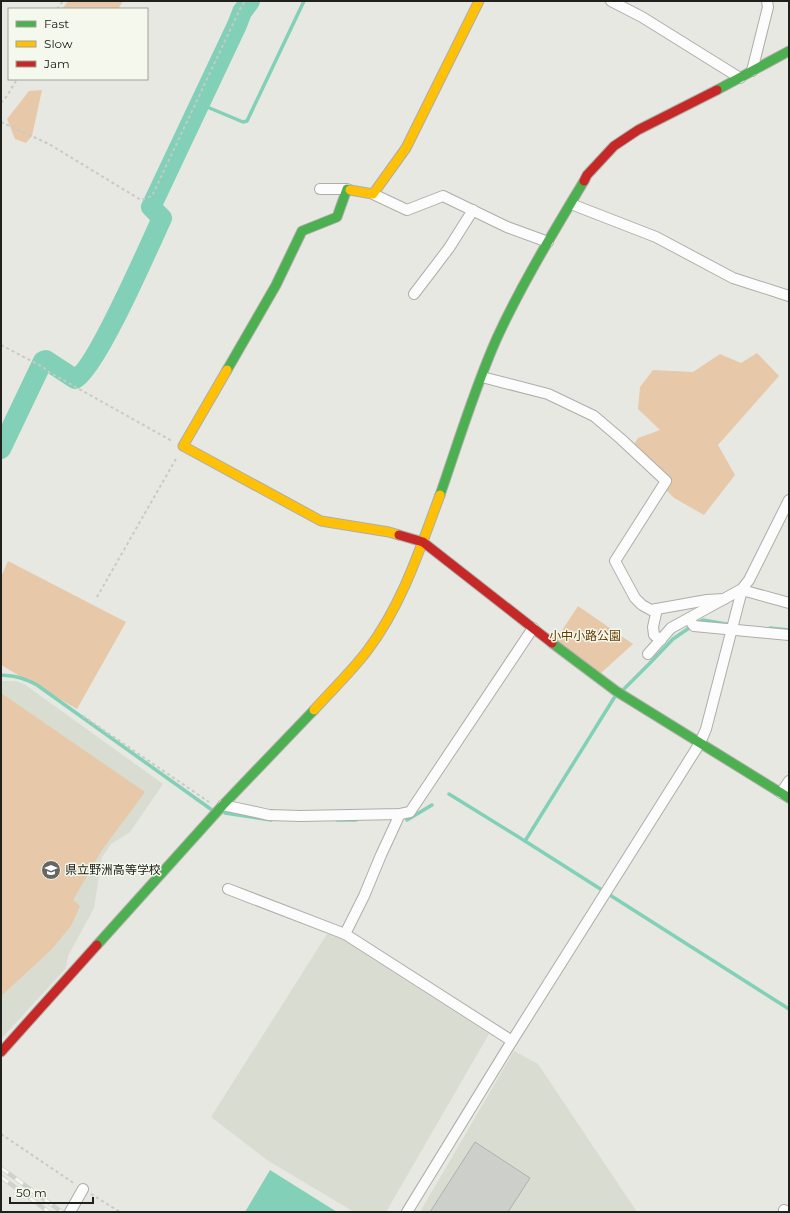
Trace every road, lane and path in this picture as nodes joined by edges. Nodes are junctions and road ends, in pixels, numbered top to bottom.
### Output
1 (245, 1) edge
2 (479, 1) edge
3 (611, 1) edge
4 (767, 1) edge
5 (789, 51) edge
6 (752, 71) junction
7 (740, 78) junction
8 (16, 80) edge
9 (1, 104) edge
10 (1, 122) edge
11 (320, 189) dead end
12 (348, 189) junction
13 (373, 194) junction
14 (571, 204) junction
15 (473, 210) junction
16 (548, 242) junction
17 (414, 294) dead end
18 (789, 296) edge
19 (1, 345) edge
20 (482, 377) junction
21 (182, 446) junction
22 (789, 500) edge
23 (423, 542) junction
24 (97, 597) dead end
25 (724, 599) junction
26 (789, 603) edge
27 (657, 608) junction
28 (689, 619) junction
29 (533, 628) junction
30 (732, 630) junction
31 (789, 635) edge
32 (661, 640) junction
33 (648, 654) dead end
34 (83, 716) dead end
35 (700, 743) junction
36 (789, 781) edge
37 (785, 795) edge
38 (223, 805) junction
39 (400, 814) junction
40 (228, 890) dead end
41 (345, 934) junction
42 (512, 1041) junction
43 (1, 1052) edge
44 (1, 1134) edge
45 (83, 1189) junction
46 (70, 1212) edge
47 (120, 1212) edge
48 (407, 1212) edge

1 - 10 path
2 - 13 street
3 - 7 street
4 - 6 street
5 - 6 street
6 - 7 street
7 - 14 street
8 - 9 path
11 - 12 street
12 - 13 street
12 - 21 street
13 - 15 street
14 - 16 street
14 - 18 street
15 - 16 street
15 - 17 street
16 - 20 street
19 - 21 path
20 - 23 street
20 - 27 street
21 - 23 street
21 - 24 path
22 - 25 street
23 - 29 street
23 - 38 street
25 - 27 street
25 - 28 street
26 - 30 street
27 - 32 street
28 - 30 street
28 - 32 street
29 - 35 street
29 - 39 street
30 - 31 street
30 - 35 street
32 - 33 street
34 - 38 path
35 - 37 street
35 - 42 street
36 - 37 street
38 - 39 street
38 - 43 street
39 - 41 street
40 - 41 street
41 - 42 street
42 - 48 street
44 - 45 path
45 - 46 street
45 - 47 path

